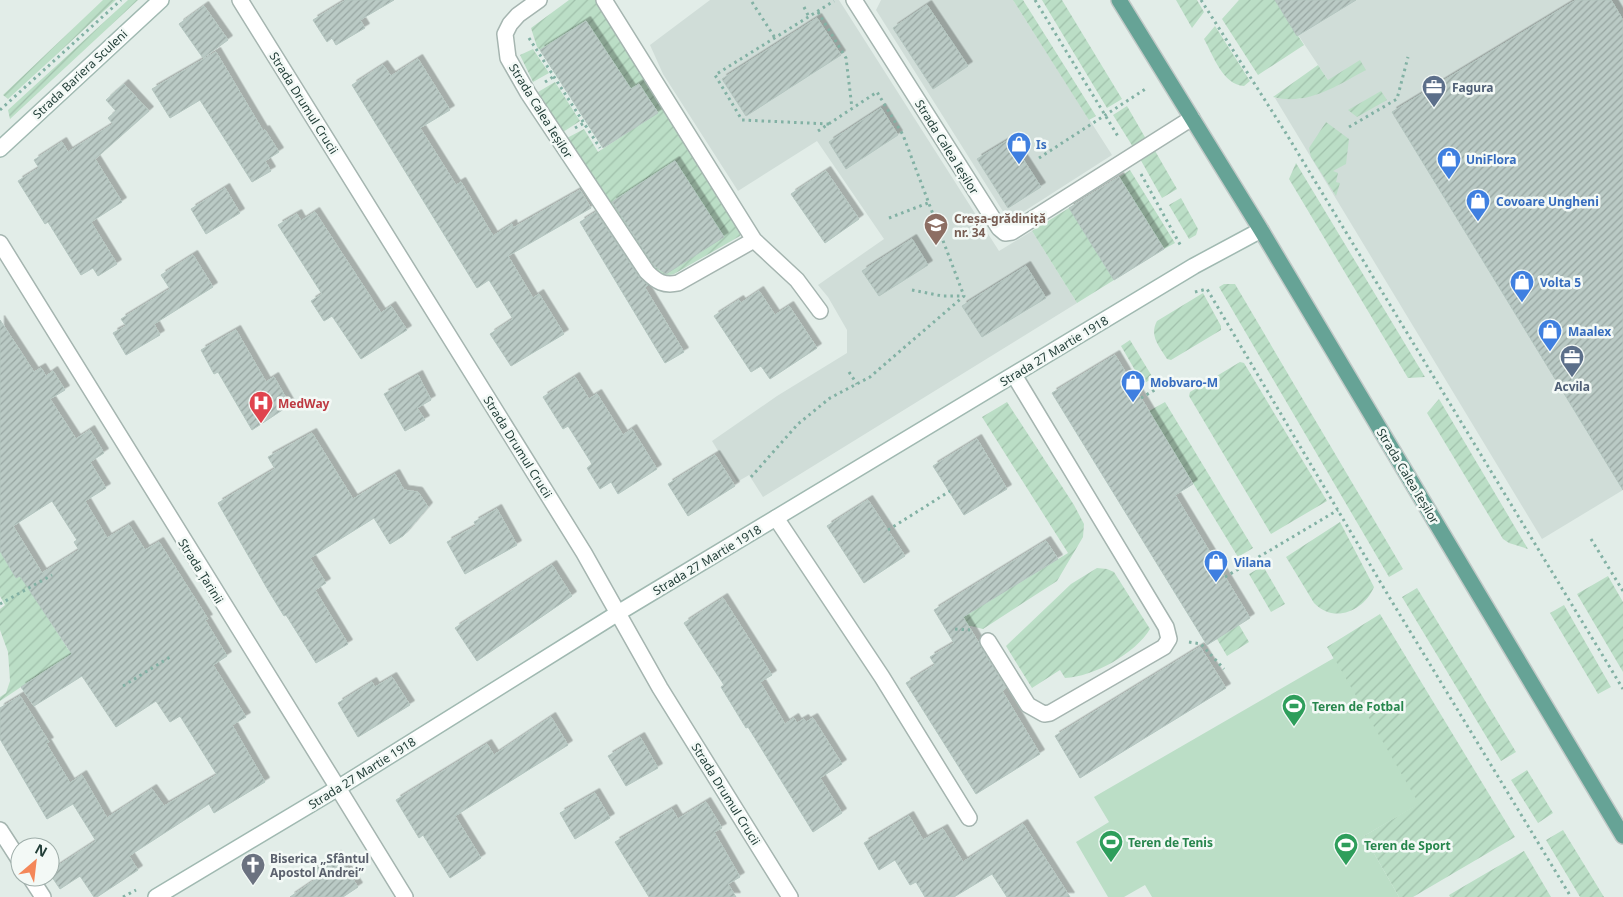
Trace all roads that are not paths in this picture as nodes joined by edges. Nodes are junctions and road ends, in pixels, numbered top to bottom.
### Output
1 (161, 0) edge
2 (240, 0) edge
3 (539, 0) edge
4 (604, 0) edge
5 (854, 0) edge
6 (1119, 0) edge
7 (1192, 118) junction
8 (0, 149) edge
9 (1261, 230) junction
10 (754, 240) junction
11 (0, 243) edge
12 (820, 311) dead end
13 (1014, 375) junction
14 (776, 518) junction
15 (618, 613) junction
16 (988, 641) dead end
17 (338, 788) junction
18 (969, 818) dead end
19 (0, 830) edge
20 (1623, 836) edge
21 (10, 846) edge
22 (156, 897) edge
23 (405, 897) edge
24 (790, 897) edge

1 - 8 street, Strada Bariera Sculeni
2 - 15 street, Strada Drumul Crucii
3 - 10 street, Strada Calea Ieșilor
4 - 10 street
5 - 7 street, Strada Calea Ieșilor
6 - 7 main road, Strada Calea Ieșilor
7 - 9 main road, Strada Calea Ieșilor
9 - 13 street, Strada 27 Martie 1918
9 - 20 main road, Strada Calea Ieșilor
10 - 12 street
11 - 17 street, Strada Țarinii
13 - 14 street, Strada 27 Martie 1918
13 - 16 street
14 - 15 street, Strada 27 Martie 1918
14 - 18 street
15 - 17 street, Strada 27 Martie 1918
15 - 24 street, Strada Drumul Crucii
17 - 22 street, Strada 27 Martie 1918
17 - 23 street, Strada Țarinii
19 - 21 street

